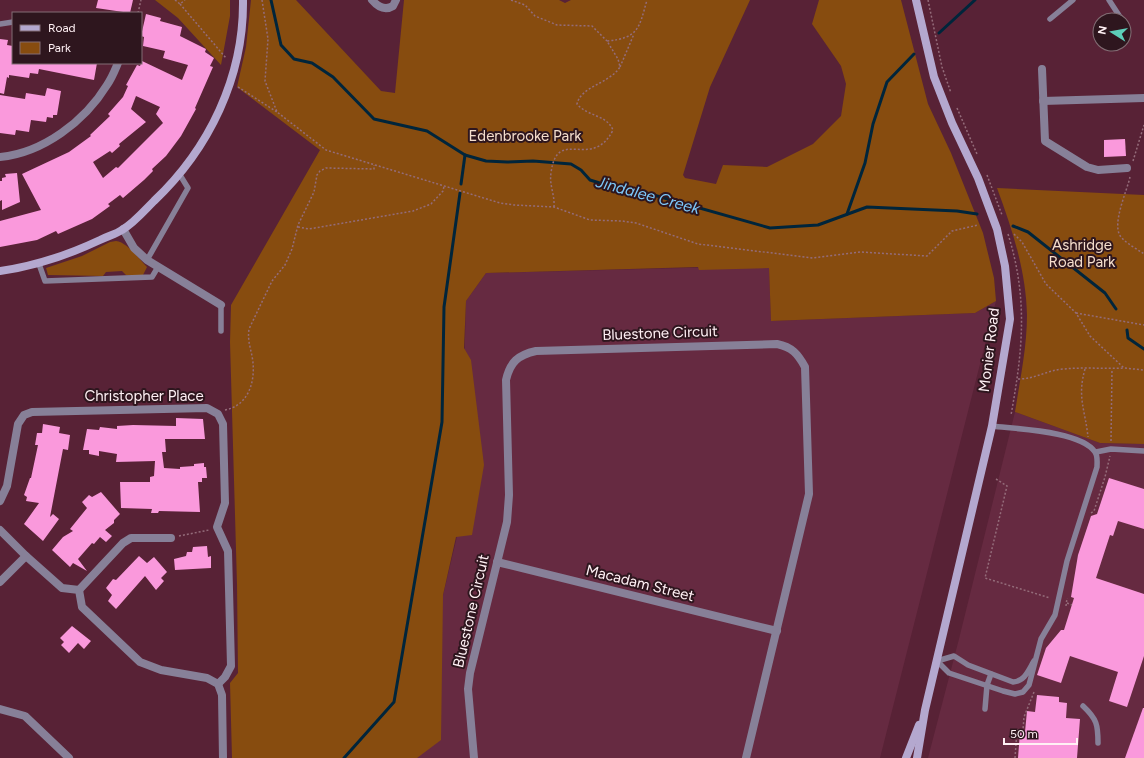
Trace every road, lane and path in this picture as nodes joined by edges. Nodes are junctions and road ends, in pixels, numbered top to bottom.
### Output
1 (142, 0) edge
2 (175, 0) edge
3 (185, 0) edge
4 (243, 0) edge
5 (262, 0) edge
6 (372, 0) edge
7 (396, 0) edge
8 (511, 0) edge
9 (647, 0) edge
10 (916, 0) edge
11 (1074, 0) edge
12 (1109, 0) edge
13 (180, 4) junction
14 (138, 12) edge
15 (1117, 12) edge
16 (1050, 19) dead end
17 (12, 22) edge
18 (0, 24) edge
19 (635, 33) junction
20 (607, 41) junction
21 (226, 58) dead end
22 (115, 67) edge
23 (620, 67) junction
24 (1042, 69) dead end
25 (236, 85) dead end
26 (1144, 98) edge
27 (1043, 101) junction
28 (277, 112) junction
29 (1144, 125) edge
30 (0, 157) edge
31 (374, 165) junction
32 (1129, 171) junction
33 (180, 175) junction
34 (444, 186) junction
35 (554, 207) junction
36 (978, 225) dead end
37 (298, 226) junction
38 (123, 229) junction
39 (1014, 234) dead end
40 (1144, 254) edge
41 (147, 260) junction
42 (39, 264) junction
43 (158, 267) junction
44 (0, 271) edge
45 (221, 305) joint
46 (1076, 313) junction
47 (1144, 325) edge
48 (221, 331) dead end
49 (1085, 368) junction
50 (1124, 368) junction
51 (1144, 370) edge
52 (218, 414) junction
53 (1011, 414) dead end
54 (992, 426) junction
55 (1088, 444) junction
56 (1144, 451) edge
57 (1096, 452) junction
58 (996, 479) dead end
59 (0, 501) edge
60 (217, 528) junction
61 (0, 530) edge
62 (172, 538) joint
63 (26, 556) junction
64 (497, 562) junction
65 (0, 582) edge
66 (79, 590) junction
67 (1060, 601) junction
68 (1072, 605) dead end
69 (777, 631) junction
70 (937, 661) junction
71 (1034, 661) junction
72 (991, 674) junction
73 (218, 684) junction
74 (987, 685) junction
75 (1035, 687) dead end
76 (1083, 706) dead end
77 (0, 708) edge
78 (985, 709) dead end
79 (925, 710) junction
80 (1098, 744) dead end
81 (69, 758) edge
82 (223, 758) edge
83 (474, 758) edge
84 (746, 758) edge
85 (906, 758) edge
86 (917, 758) edge
87 (1015, 758) edge

1 - 14 path
2 - 13 path
3 - 13 path
4 - 33 main road
5 - 28 path
6 - 7 street
8 - 20 path
9 - 19 path
10 - 54 main road, Monier Road
11 - 16 lane
12 - 15 lane
13 - 21 path
17 - 18 lane
19 - 20 path
19 - 23 path
20 - 23 path
22 - 30 street
23 - 35 path
24 - 27 street
25 - 28 path
26 - 27 street
27 - 32 street
28 - 31 path
29 - 32 path
31 - 34 path
31 - 37 path
32 - 40 path
33 - 38 main road
33 - 41 lane
34 - 35 path
34 - 37 path
35 - 36 path
37 - 52 path
38 - 41 street
38 - 42 main road
39 - 46 path
41 - 43 street
42 - 43 lane
42 - 44 main road
43 - 45 street
45 - 48 lane
46 - 47 path
46 - 50 path
49 - 50 path
49 - 53 path
49 - 55 path
50 - 51 path
52 - 59 street, Christopher Place
52 - 60 street, Christopher Place
54 - 55 lane
54 - 70 main road, Monier Road
55 - 57 lane
56 - 57 lane
57 - 67 lane
58 - 67 path
60 - 62 path
60 - 73 street
61 - 63 street
62 - 66 street
63 - 65 street
63 - 66 street
64 - 69 street, Macadam Street
64 - 69 street, Bluestone Circuit
64 - 83 street, Bluestone Circuit
66 - 73 street
67 - 68 path
67 - 71 lane
69 - 84 street, Bluestone Circuit
70 - 72 lane
70 - 74 lane
70 - 79 main road, Monier Road
71 - 72 lane
71 - 74 lane
72 - 74 lane
73 - 82 street
74 - 78 lane
75 - 87 path
76 - 80 lane
77 - 81 street
79 - 85 main road, Monier Road
79 - 86 main road, Monier Road

